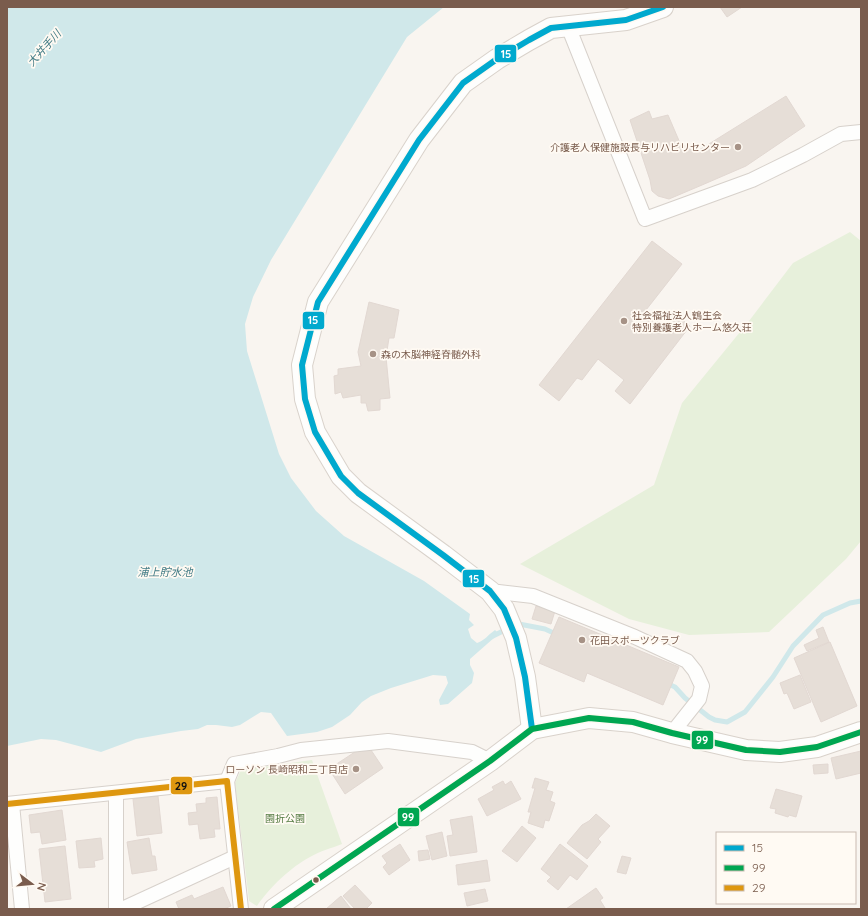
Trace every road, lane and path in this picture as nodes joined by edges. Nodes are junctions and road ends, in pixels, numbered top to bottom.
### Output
1 (663, 7) edge
2 (568, 26) junction
3 (861, 132) edge
4 (490, 591) junction
5 (532, 730) junction
6 (861, 732) edge
7 (672, 733) junction
8 (490, 761) junction
9 (227, 781) junction
10 (116, 793) junction
11 (10, 804) edge
12 (235, 857) junction
13 (22, 909) edge
14 (116, 909) edge
15 (122, 909) edge
16 (241, 909) edge
17 (274, 909) edge

1 - 2 street
2 - 3 street
2 - 4 street
4 - 5 street
4 - 7 street
5 - 7 street
5 - 8 street
6 - 7 street
8 - 9 street
8 - 17 street
9 - 10 street
9 - 12 street
10 - 11 street
10 - 14 street
11 - 13 street
12 - 15 street
12 - 16 street

